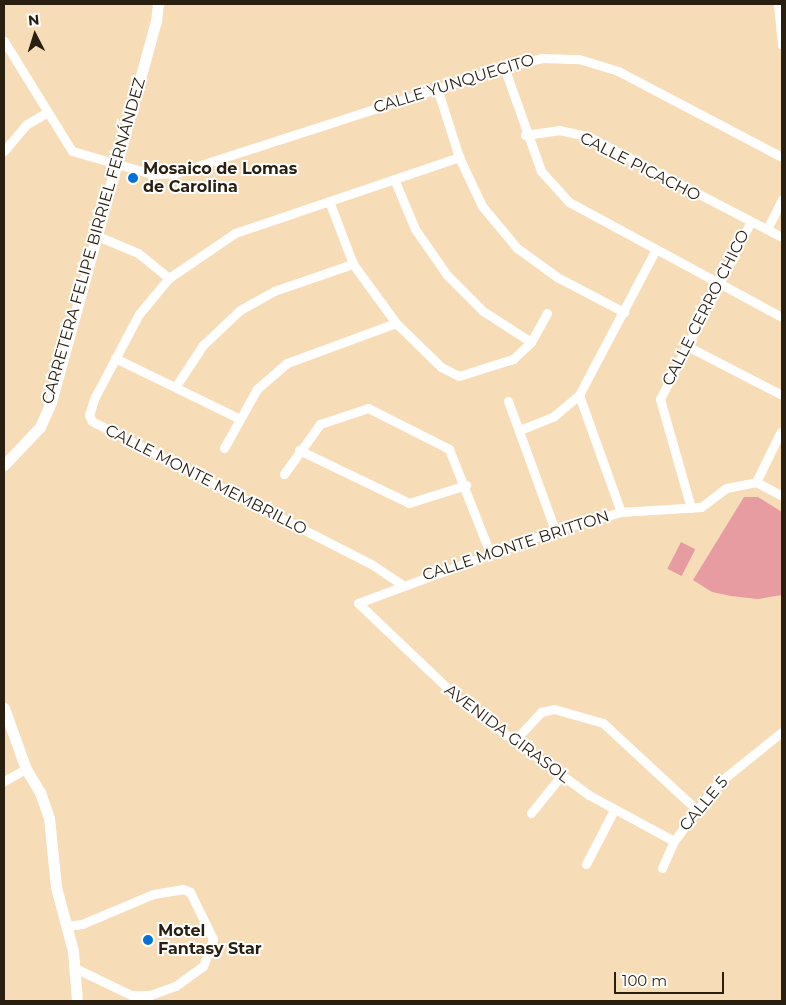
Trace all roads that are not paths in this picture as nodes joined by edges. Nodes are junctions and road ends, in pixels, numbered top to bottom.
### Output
1 (158, 4) edge
2 (778, 4) edge
3 (4, 41) edge
4 (782, 45) edge
5 (504, 66) junction
6 (437, 88) junction
7 (46, 113) junction
8 (525, 135) junction
9 (4, 151) edge
10 (459, 157) junction
11 (782, 157) edge
12 (114, 166) junction
13 (394, 179) junction
14 (782, 200) edge
15 (328, 201) junction
16 (750, 223) junction
17 (767, 229) junction
18 (96, 235) junction
19 (782, 237) edge
20 (656, 250) junction
21 (353, 264) junction
22 (169, 278) junction
23 (718, 284) junction
24 (624, 312) junction
25 (547, 313) dead end
26 (782, 317) edge
27 (396, 323) junction
28 (531, 342) junction
29 (687, 346) junction
30 (115, 358) junction
31 (176, 386) junction
32 (579, 395) junction
33 (782, 396) edge
34 (508, 401) dead end
35 (238, 418) junction
36 (520, 430) junction
37 (780, 433) dead end
38 (224, 448) dead end
39 (299, 450) junction
40 (4, 465) edge
41 (284, 474) dead end
42 (756, 482) junction
43 (466, 485) junction
44 (782, 496) edge
45 (691, 508) junction
46 (621, 512) junction
47 (555, 530) junction
48 (490, 553) junction
49 (401, 584) junction
50 (358, 603) joint
51 (4, 708) edge
52 (782, 732) edge
53 (515, 740) junction
54 (26, 769) junction
55 (561, 776) junction
56 (4, 781) edge
57 (614, 810) junction
58 (697, 810) junction
59 (531, 812) dead end
60 (674, 841) junction
61 (586, 864) dead end
62 (662, 868) dead end
63 (66, 926) junction
64 (74, 968) junction
65 (77, 1001) edge

1 - 12 street, CARRETERA FELIPE BIRRIEL FERNÁNDEZ
2 - 4 street
3 - 7 street, CALLE YUNQUECITO
5 - 6 street, CALLE YUNQUECITO
5 - 8 street
5 - 11 street, CALLE YUNQUECITO
6 - 10 street
6 - 12 street, CALLE YUNQUECITO
7 - 9 street
7 - 12 street, CALLE YUNQUECITO
8 - 16 street, CALLE PICACHO
8 - 20 street
10 - 13 street, CALLE MONTE MEMBRILLO
10 - 24 street
12 - 18 street, CARRETERA FELIPE BIRRIEL FERNÁNDEZ
13 - 15 street, CALLE MONTE MEMBRILLO
13 - 28 street
14 - 17 street
15 - 21 street
15 - 22 street, CALLE MONTE MEMBRILLO
16 - 17 street, CALLE PICACHO
16 - 23 street, CALLE CERRO CHICO
17 - 19 street, CALLE PICACHO
18 - 22 street
18 - 40 street, CARRETERA FELIPE BIRRIEL FERNÁNDEZ
20 - 23 street
20 - 24 street
21 - 27 street
21 - 31 street
22 - 30 street, CALLE MONTE MEMBRILLO
23 - 26 street
23 - 29 street, CALLE CERRO CHICO
24 - 32 street
25 - 28 street
27 - 28 street
27 - 35 street
29 - 33 street
29 - 45 street, CALLE CERRO CHICO
30 - 31 street
30 - 49 street, CALLE MONTE MEMBRILLO
31 - 35 street
32 - 36 street
32 - 46 street
34 - 36 street
35 - 38 street
36 - 47 street
37 - 42 street
39 - 41 street
39 - 43 street
39 - 43 street
42 - 44 street
42 - 45 street
43 - 48 street
45 - 46 street, CALLE MONTE BRITTON
46 - 47 street, CALLE MONTE BRITTON
47 - 48 street, CALLE MONTE BRITTON
48 - 49 street, CALLE MONTE BRITTON
49 - 50 street, CALLE MONTE BRITTON
50 - 53 street, AVENIDA GIRASOL
51 - 54 street
52 - 58 street, CALLE 5
53 - 55 street, AVENIDA GIRASOL
53 - 58 street
54 - 56 street
54 - 63 street
55 - 57 street, AVENIDA GIRASOL
55 - 59 street
57 - 60 street, AVENIDA GIRASOL
57 - 61 street
58 - 60 street, CALLE 5
60 - 62 street, CALLE 5
63 - 64 street
63 - 64 street
64 - 65 street

